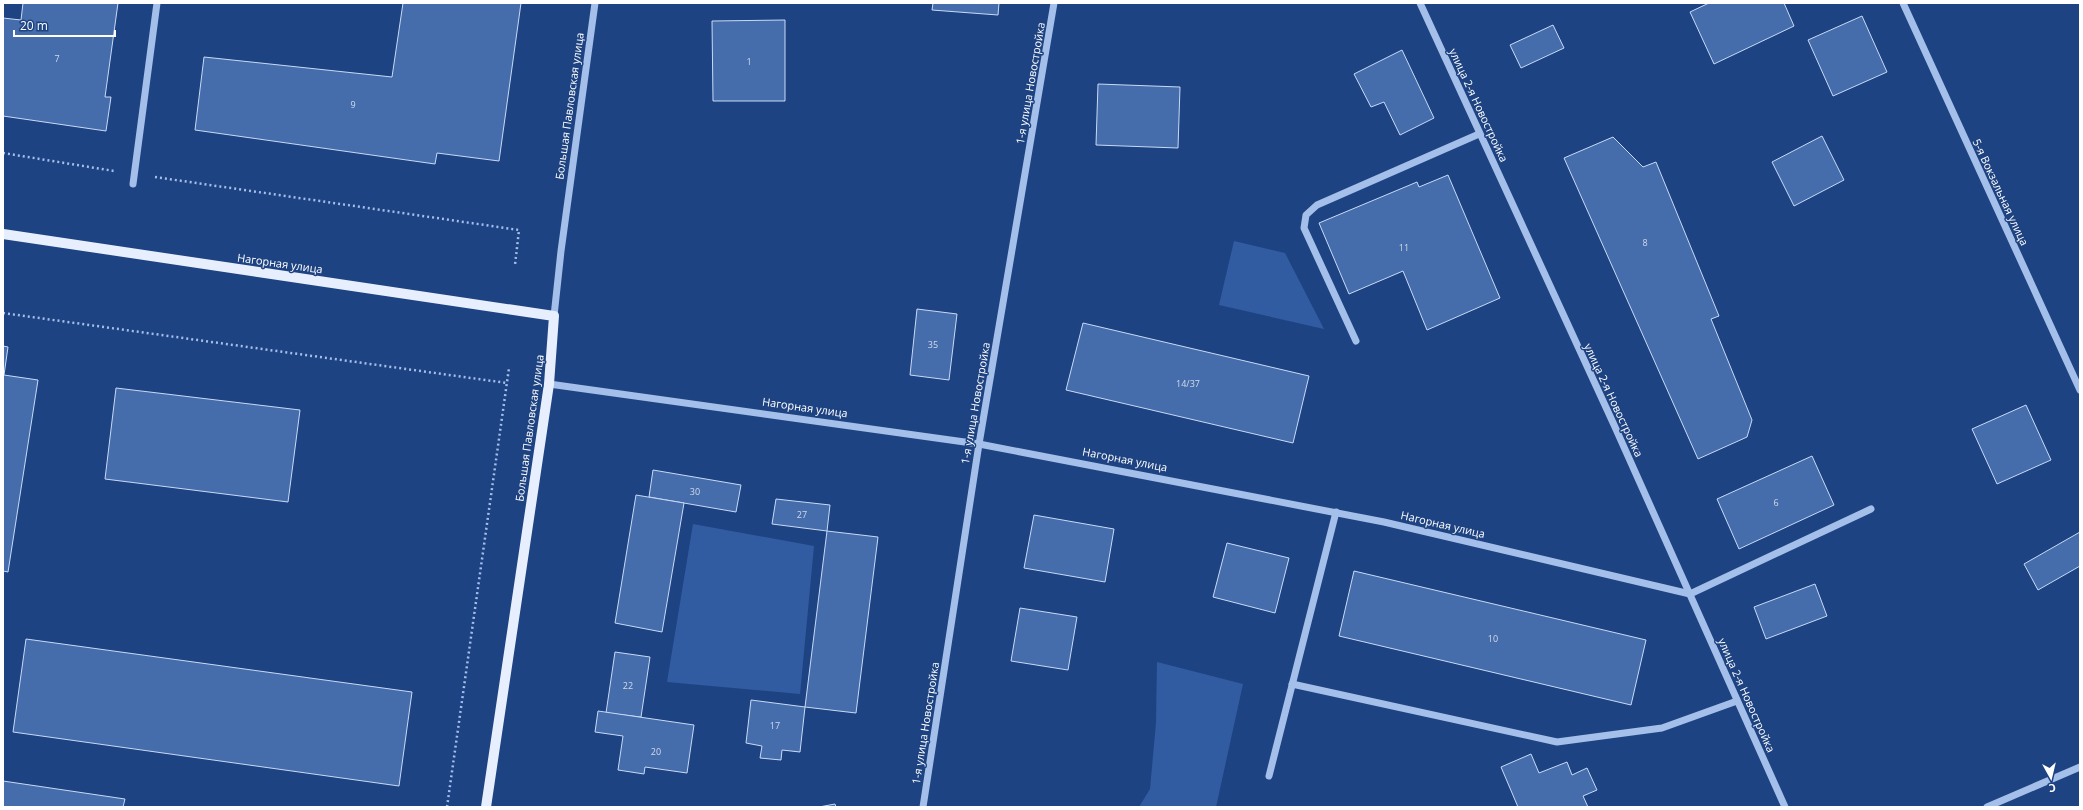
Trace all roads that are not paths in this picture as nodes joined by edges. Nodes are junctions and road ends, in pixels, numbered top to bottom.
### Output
1 (157, 3) edge
2 (595, 3) edge
3 (1054, 3) edge
4 (1420, 3) edge
5 (1903, 3) edge
6 (1479, 134) junction
7 (133, 184) dead end
8 (3, 234) edge
9 (554, 316) junction
10 (1356, 341) dead end
11 (549, 384) junction
12 (2080, 390) edge
13 (979, 444) junction
14 (1871, 509) dead end
15 (1336, 512) junction
16 (1690, 594) junction
17 (1292, 684) junction
18 (1737, 701) junction
19 (2080, 767) edge
20 (1269, 776) dead end
21 (486, 807) edge
22 (923, 807) edge
23 (1785, 807) edge
24 (1987, 807) edge

1 - 7 street
2 - 9 street, Большая Павловская улица
3 - 13 street, 1-я улица Новостройка
4 - 6 street, улица 2-я Новостройка
5 - 12 street, 5-я Вокзальная улица
6 - 10 street
6 - 16 street, улица 2-я Новостройка
8 - 9 main road, Нагорная улица
9 - 11 main road, Большая Павловская улица
11 - 13 street, Нагорная улица
11 - 21 main road, Большая Павловская улица
13 - 15 street, Нагорная улица
13 - 22 street, 1-я улица Новостройка
14 - 16 street
15 - 16 street, Нагорная улица
15 - 17 street
16 - 18 street, улица 2-я Новостройка
17 - 18 street
17 - 20 street
18 - 23 street, улица 2-я Новостройка
19 - 24 street

